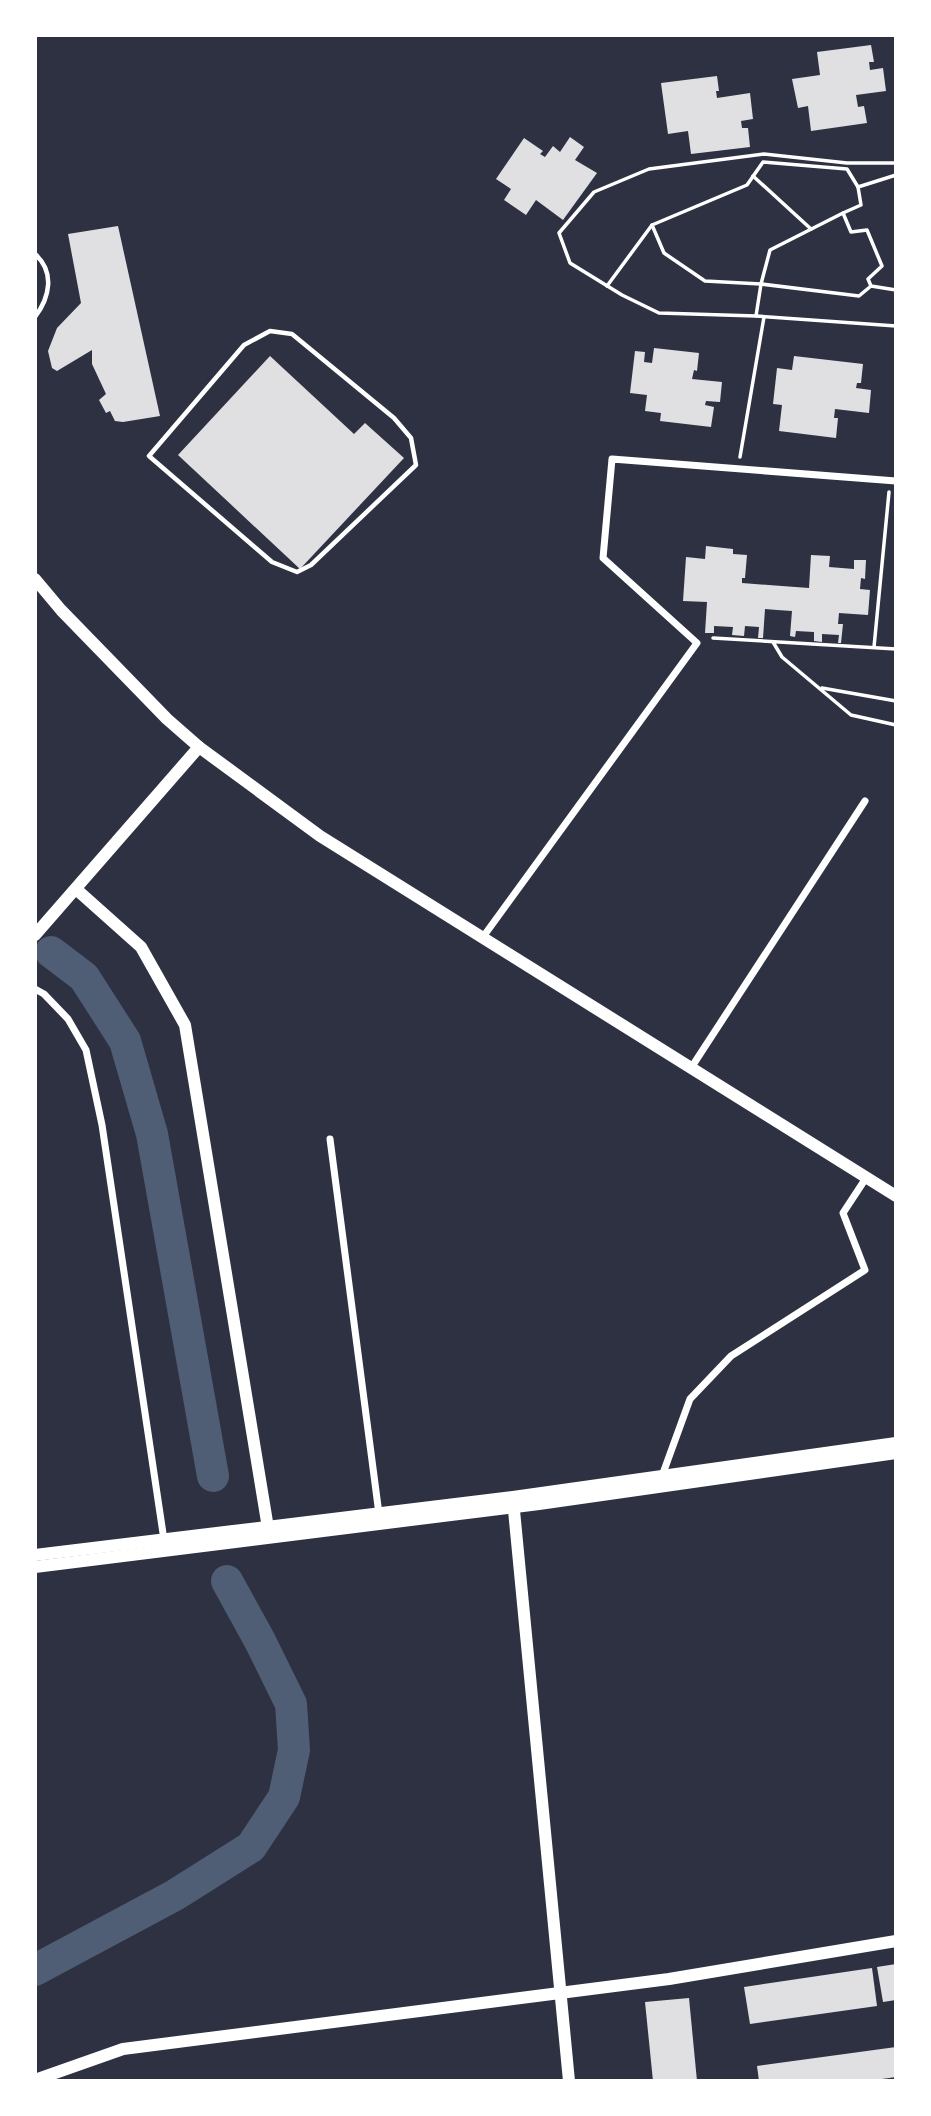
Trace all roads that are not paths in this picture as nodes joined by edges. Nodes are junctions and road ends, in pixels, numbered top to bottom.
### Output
1 (35, 254) edge
2 (35, 317) edge
3 (149, 456) joint
4 (893, 481) edge
5 (35, 579) edge
6 (199, 747) junction
7 (865, 801) dead end
8 (76, 889) junction
9 (35, 935) edge
10 (483, 937) junction
11 (35, 989) edge
12 (691, 1068) junction
13 (330, 1139) dead end
14 (866, 1178) junction
15 (896, 1196) edge
16 (896, 1443) edge
17 (896, 1453) edge
18 (660, 1481) junction
19 (514, 1502) junction
20 (380, 1519) junction
21 (268, 1532) junction
22 (165, 1544) junction
23 (35, 1555) edge
24 (35, 1567) edge
25 (896, 1941) edge
26 (562, 1993) junction
27 (35, 2080) edge
28 (569, 2081) edge

1 - 2 lane
3 - 3 lane
4 - 10 street
5 - 6 street
6 - 8 street
6 - 10 street
7 - 12 street
8 - 9 street
8 - 21 street
10 - 12 street
11 - 22 street
12 - 14 street
13 - 20 street
14 - 15 street
14 - 18 street
16 - 18 street
17 - 18 street
18 - 19 street
19 - 20 street
19 - 26 street
20 - 21 street
21 - 22 street
22 - 23 street
22 - 24 street
25 - 26 street
26 - 27 street
26 - 28 street

